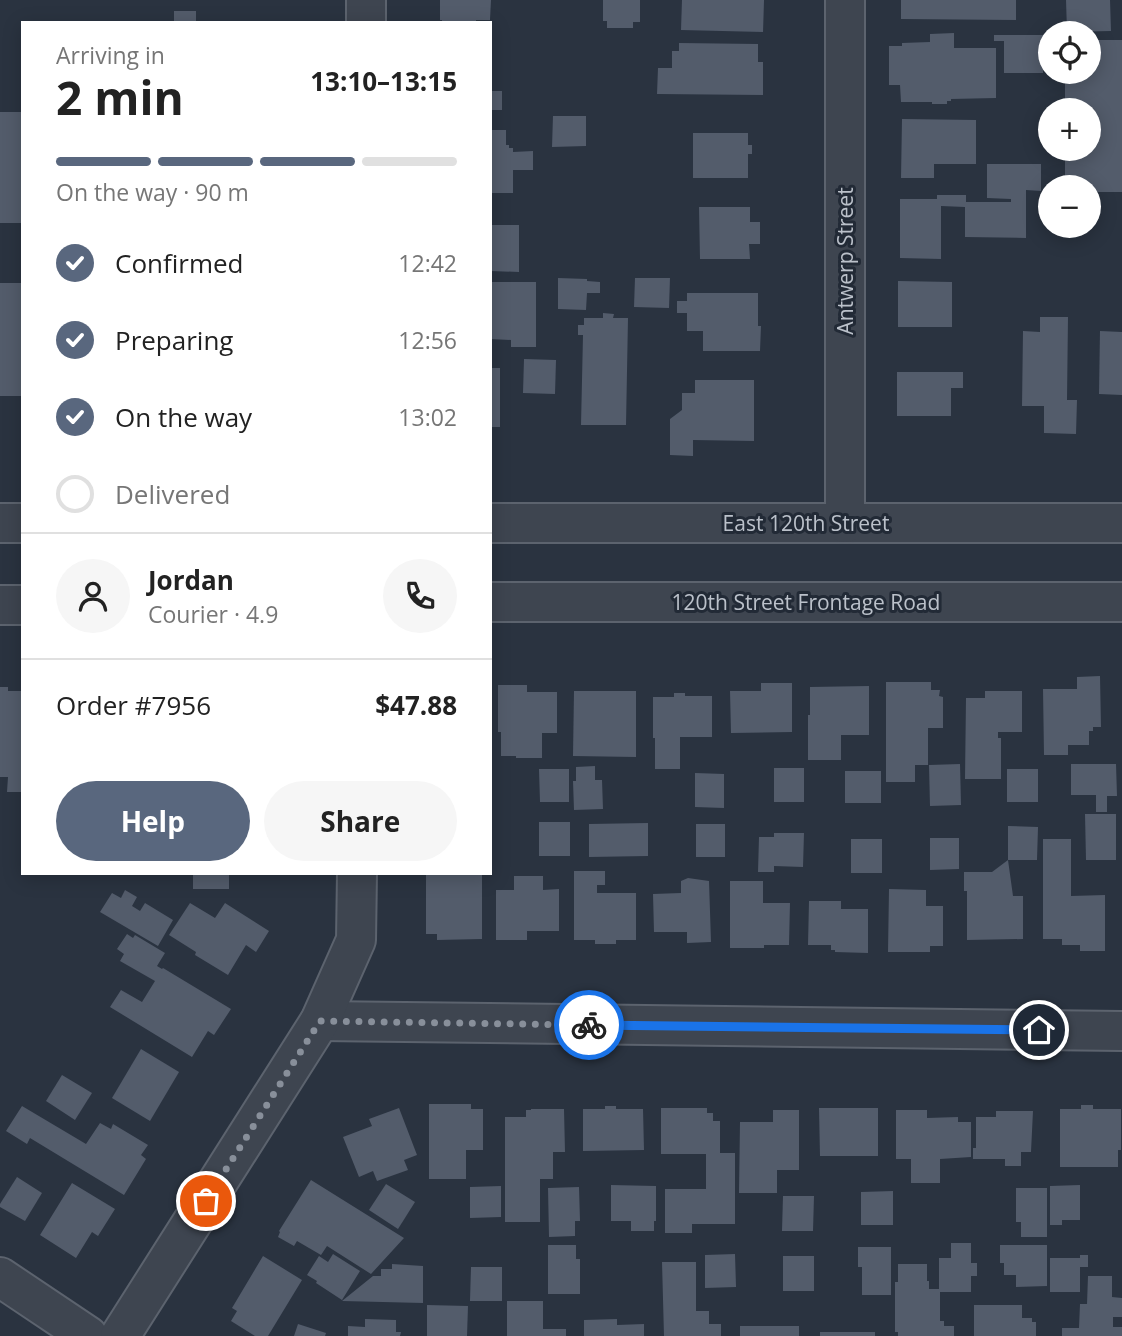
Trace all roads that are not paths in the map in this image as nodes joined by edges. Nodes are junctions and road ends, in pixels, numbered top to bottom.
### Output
1 (366, 0) edge
2 (845, 0) edge
3 (366, 21) edge
4 (0, 523) edge
5 (21, 523) edge
6 (492, 523) edge
7 (845, 523) junction
8 (1122, 523) edge
9 (492, 601) edge
10 (1122, 602) edge
11 (0, 605) edge
12 (21, 605) edge
13 (357, 875) edge
14 (320, 1021) junction
15 (1122, 1031) edge
16 (0, 1277) edge
17 (88, 1336) edge
18 (120, 1336) edge

1 - 3 street
2 - 7 street, Antwerp Street
4 - 5 street
6 - 7 street, East 120th Street
7 - 8 street, East 120th Street
9 - 10 street, 120th Street Frontage Road
11 - 12 street
13 - 14 street
14 - 15 street
14 - 18 street
16 - 17 street

